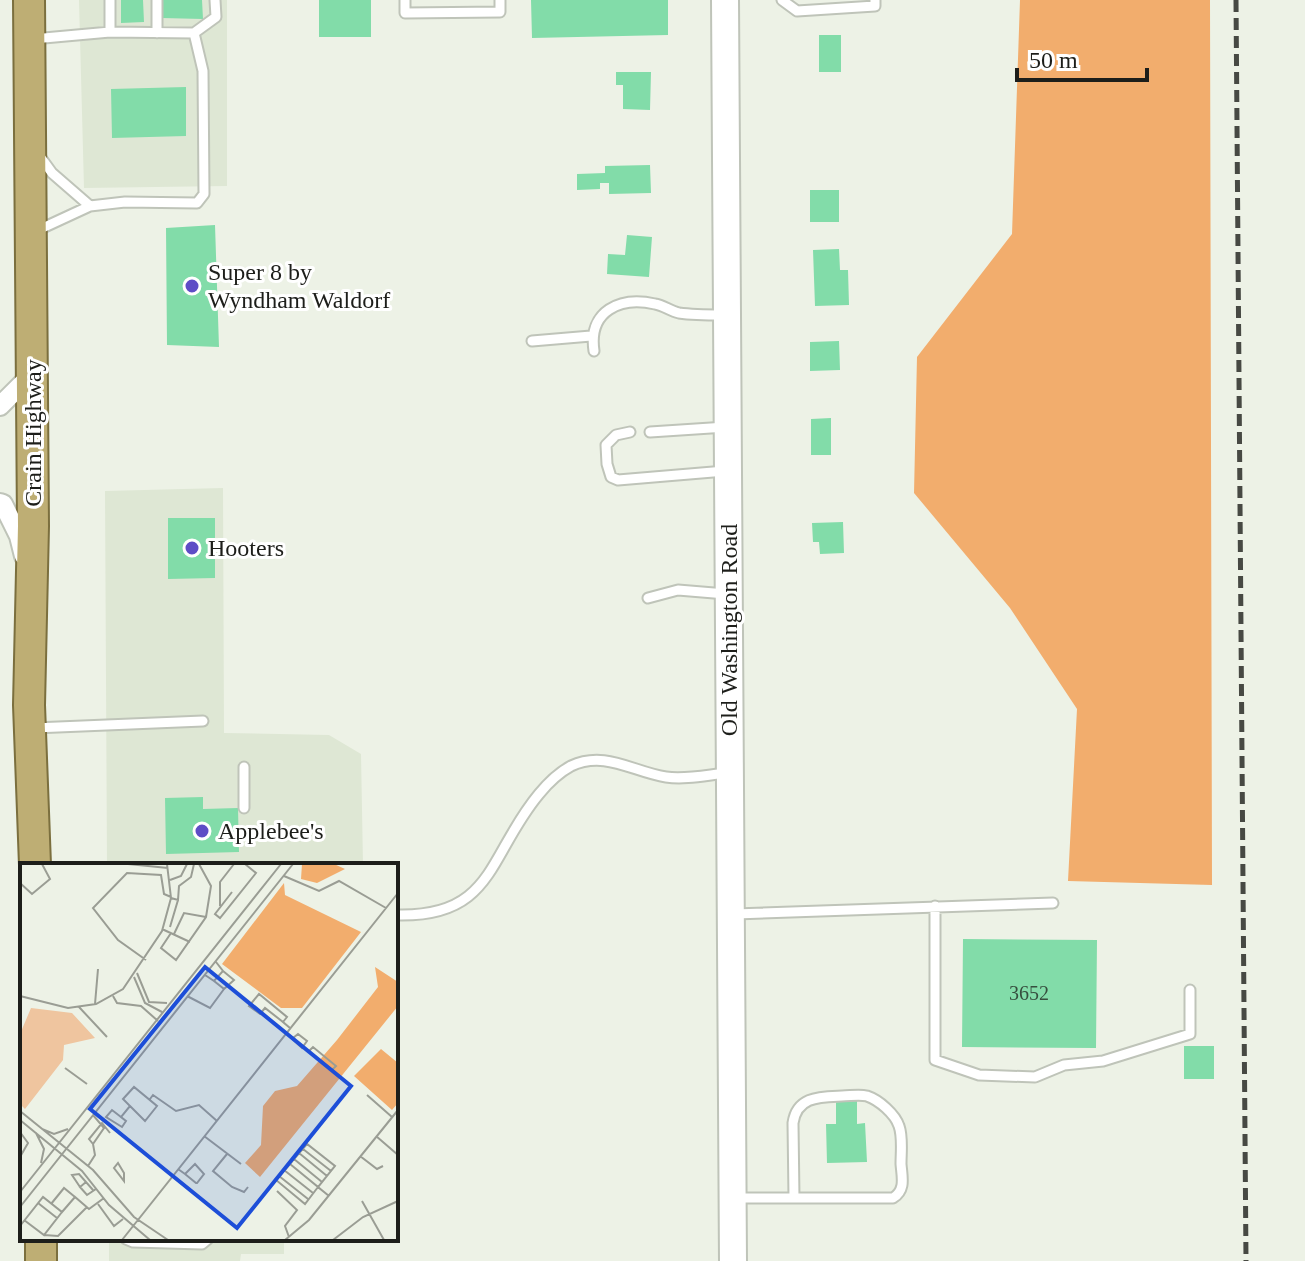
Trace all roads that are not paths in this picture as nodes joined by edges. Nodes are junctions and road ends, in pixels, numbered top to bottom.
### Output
1 (29, 0) edge
2 (215, 0) edge
3 (405, 0) edge
4 (500, 0) edge
5 (725, 0) edge
6 (782, 0) edge
7 (876, 0) edge
8 (114, 2) edge
9 (157, 2) edge
10 (143, 5) dead end
11 (110, 32) junction
12 (157, 33) junction
13 (194, 33) junction
14 (29, 39) junction
15 (31, 144) junction
16 (90, 206) junction
17 (33, 232) junction
18 (727, 315) junction
19 (591, 336) junction
20 (532, 341) dead end
21 (594, 351) dead end
22 (32, 374) junction
23 (0, 406) edge
24 (728, 427) junction
25 (630, 432) dead end
26 (650, 432) dead end
27 (728, 470) junction
28 (0, 503) edge
29 (32, 590) junction
30 (729, 594) junction
31 (648, 598) dead end
32 (203, 721) dead end
33 (30, 728) junction
34 (244, 767) dead end
35 (730, 773) junction
36 (244, 808) dead end
37 (35, 863) edge
38 (1053, 903) dead end
39 (935, 906) junction
40 (731, 914) junction
41 (398, 915) edge
42 (1190, 990) dead end
43 (733, 1198) junction
44 (794, 1198) junction
45 (131, 1241) edge
46 (206, 1241) edge
47 (733, 1261) edge

1 - 14 highway, Crain Highway
2 - 13 lane
3 - 4 lane
5 - 18 main road, Old Washington Road
6 - 7 lane
8 - 11 lane
9 - 10 lane
9 - 12 lane
11 - 12 lane
11 - 14 lane
12 - 13 lane
13 - 16 lane
14 - 15 highway, Crain Highway
15 - 16 lane
15 - 17 highway, Crain Highway
16 - 17 lane
17 - 22 highway, Crain Highway
18 - 19 lane
18 - 24 main road, Old Washington Road
19 - 20 lane
19 - 21 lane
22 - 23 street
22 - 29 highway, Crain Highway
24 - 26 lane
24 - 27 main road, Old Washington Road
25 - 27 lane
27 - 30 main road, Old Washington Road
28 - 29 street
29 - 33 highway, Crain Highway
30 - 31 lane
30 - 35 main road, Old Washington Road
32 - 33 lane
33 - 37 highway, Crain Highway
34 - 36 lane
35 - 40 main road, Old Washington Road
35 - 41 lane
38 - 39 lane
39 - 40 lane
39 - 42 lane
40 - 43 main road, Old Washington Road
43 - 44 lane
43 - 47 main road, Old Washington Road
44 - 44 lane
45 - 46 lane

